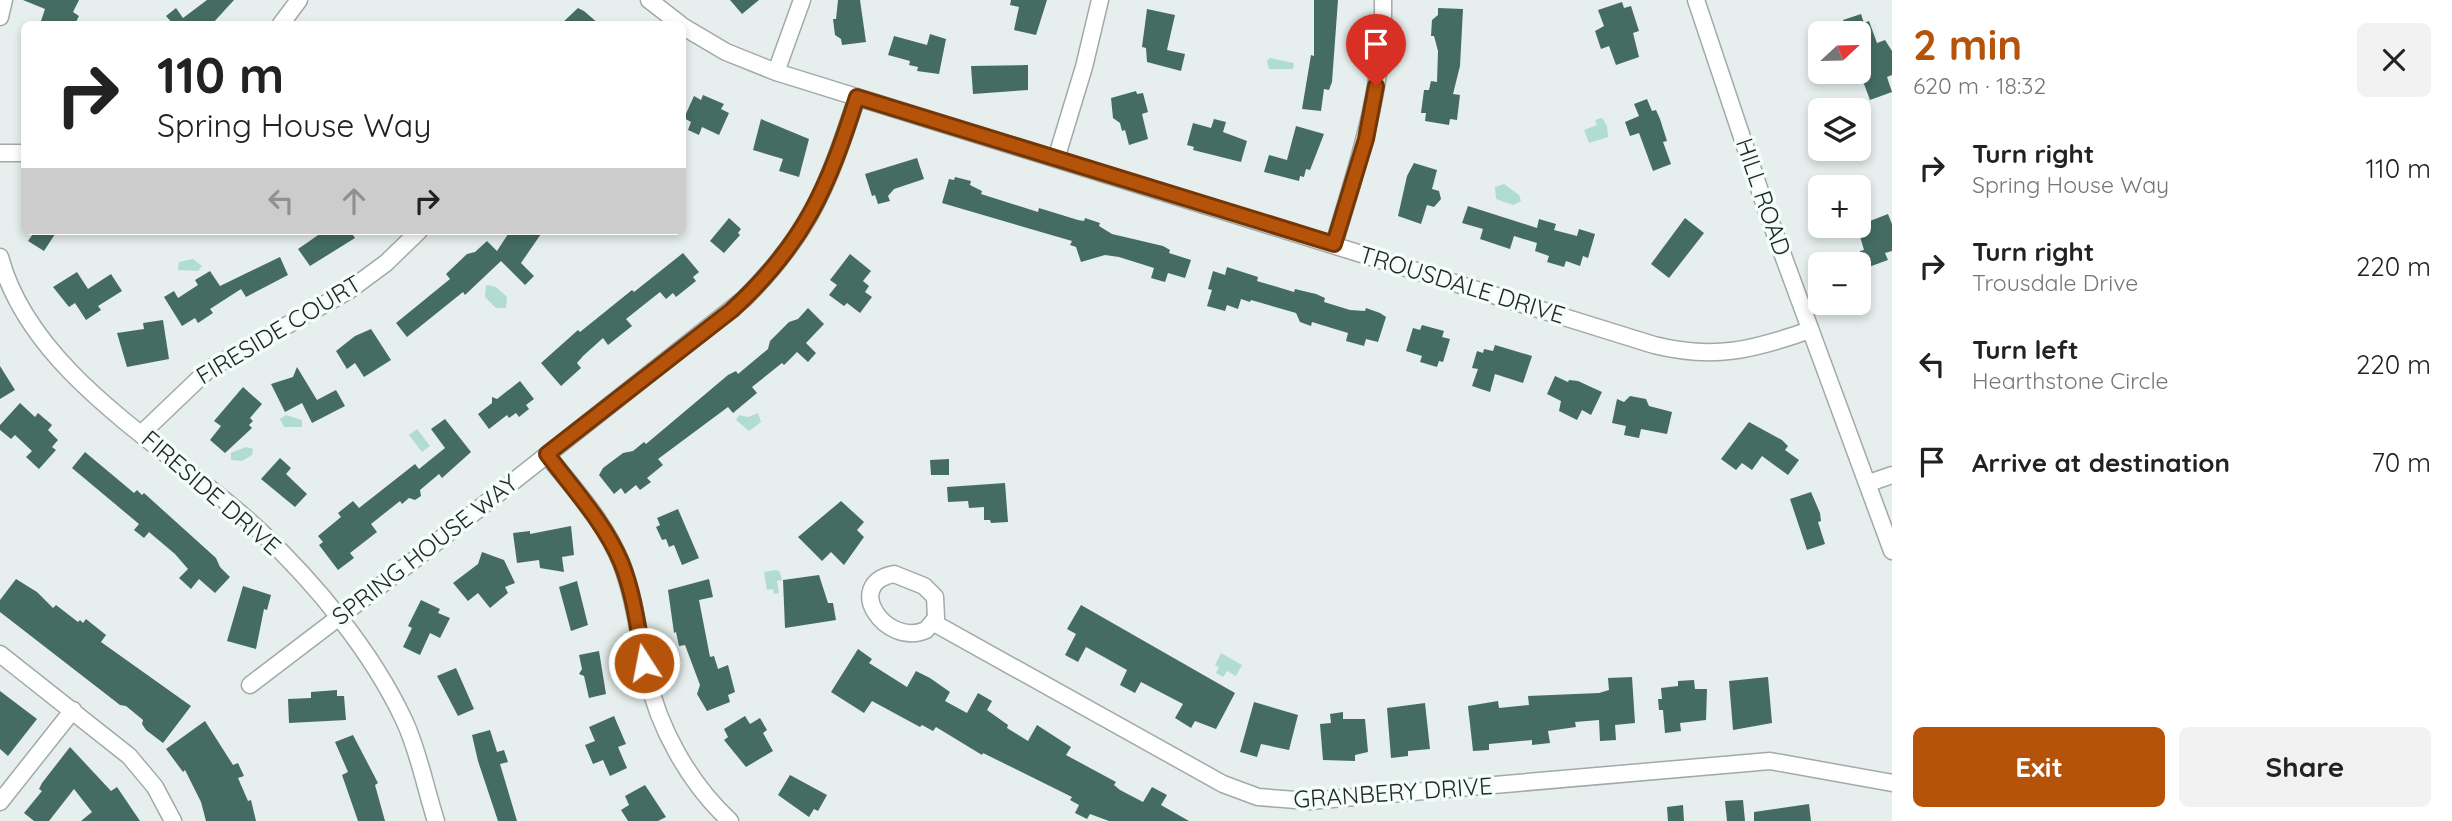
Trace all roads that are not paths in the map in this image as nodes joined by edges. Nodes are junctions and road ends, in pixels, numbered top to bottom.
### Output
1 (4, 0) edge
2 (299, 0) edge
3 (649, 0) edge
4 (802, 0) edge
5 (1100, 0) edge
6 (1382, 0) edge
7 (1696, 0) edge
8 (0, 17) edge
9 (283, 21) edge
10 (676, 21) edge
11 (686, 28) edge
12 (776, 72) junction
13 (857, 97) junction
14 (0, 153) edge
15 (21, 153) edge
16 (1056, 159) junction
17 (415, 235) edge
18 (1334, 244) junction
19 (0, 257) edge
20 (1810, 330) junction
21 (142, 433) junction
22 (547, 454) junction
23 (1892, 475) edge
24 (1869, 483) junction
25 (1892, 551) edge
26 (338, 618) junction
27 (934, 623) junction
28 (0, 654) edge
29 (250, 685) dead end
30 (72, 710) junction
31 (1892, 783) edge
32 (0, 802) edge
33 (173, 821) edge
34 (436, 821) edge
35 (730, 821) edge

1 - 8 street
2 - 9 street
3 - 10 street, TROUSDALE DRIVE
4 - 12 street
5 - 16 street
6 - 18 street
7 - 20 street, HILL ROAD
11 - 12 street, TROUSDALE DRIVE
12 - 13 street, TROUSDALE DRIVE
13 - 16 street, TROUSDALE DRIVE
13 - 22 street, SPRING HOUSE WAY
14 - 15 street
16 - 18 street, TROUSDALE DRIVE
17 - 21 street, FIRESIDE COURT
18 - 20 street, TROUSDALE DRIVE
19 - 21 street, FIRESIDE DRIVE
20 - 24 street, HILL ROAD
21 - 26 street, FIRESIDE DRIVE
22 - 26 street, SPRING HOUSE WAY
22 - 35 street
23 - 24 street
24 - 25 street, HILL ROAD
26 - 29 street, SPRING HOUSE WAY
26 - 34 street, FIRESIDE DRIVE
27 - 27 street
27 - 31 street, GRANBERY DRIVE
28 - 30 street
30 - 32 street
30 - 33 street

